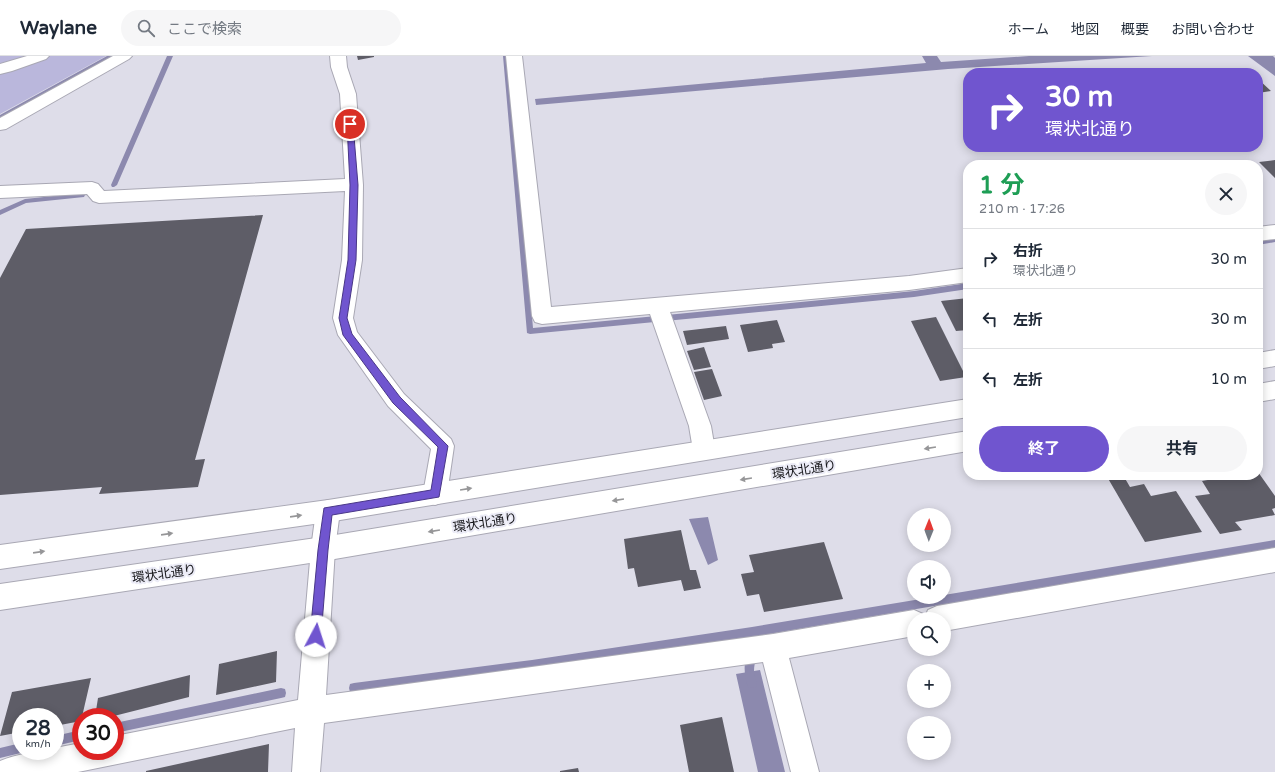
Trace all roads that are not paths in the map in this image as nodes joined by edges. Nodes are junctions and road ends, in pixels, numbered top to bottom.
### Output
1 (21, 56) edge
2 (41, 56) edge
3 (124, 56) edge
4 (338, 56) edge
5 (514, 56) edge
6 (0, 68) edge
7 (0, 125) edge
8 (354, 185) junction
9 (0, 192) edge
10 (1275, 232) edge
11 (1263, 233) edge
12 (963, 276) edge
13 (661, 316) junction
14 (1275, 358) edge
15 (1263, 360) edge
16 (1275, 390) edge
17 (1263, 392) edge
18 (963, 409) edge
19 (963, 443) edge
20 (704, 450) junction
21 (435, 494) junction
22 (328, 511) junction
23 (323, 550) junction
24 (0, 557) edge
25 (1275, 560) edge
26 (0, 597) edge
27 (951, 617) edge
28 (907, 624) edge
29 (759, 650) junction
30 (310, 711) junction
31 (124, 748) edge
32 (72, 759) edge
33 (8, 772) edge
34 (306, 772) edge
35 (805, 772) edge

1 - 6 main road
2 - 6 main road
3 - 7 main road
4 - 8 main road
5 - 13 main road
8 - 9 main road
8 - 21 main road
10 - 11 main road
12 - 13 main road
13 - 20 main road
14 - 15 main road
16 - 17 main road
18 - 20 main road
19 -> 23 main road, 環状北通り
21 -> 20 main road
21 - 22 main road
22 - 23 main road
24 -> 22 main road
23 - 26 main road, 環状北通り
23 - 30 main road
25 - 27 main road
28 - 29 main road
29 - 30 main road
29 - 35 main road
30 - 31 main road
30 - 34 main road
32 - 33 main road

